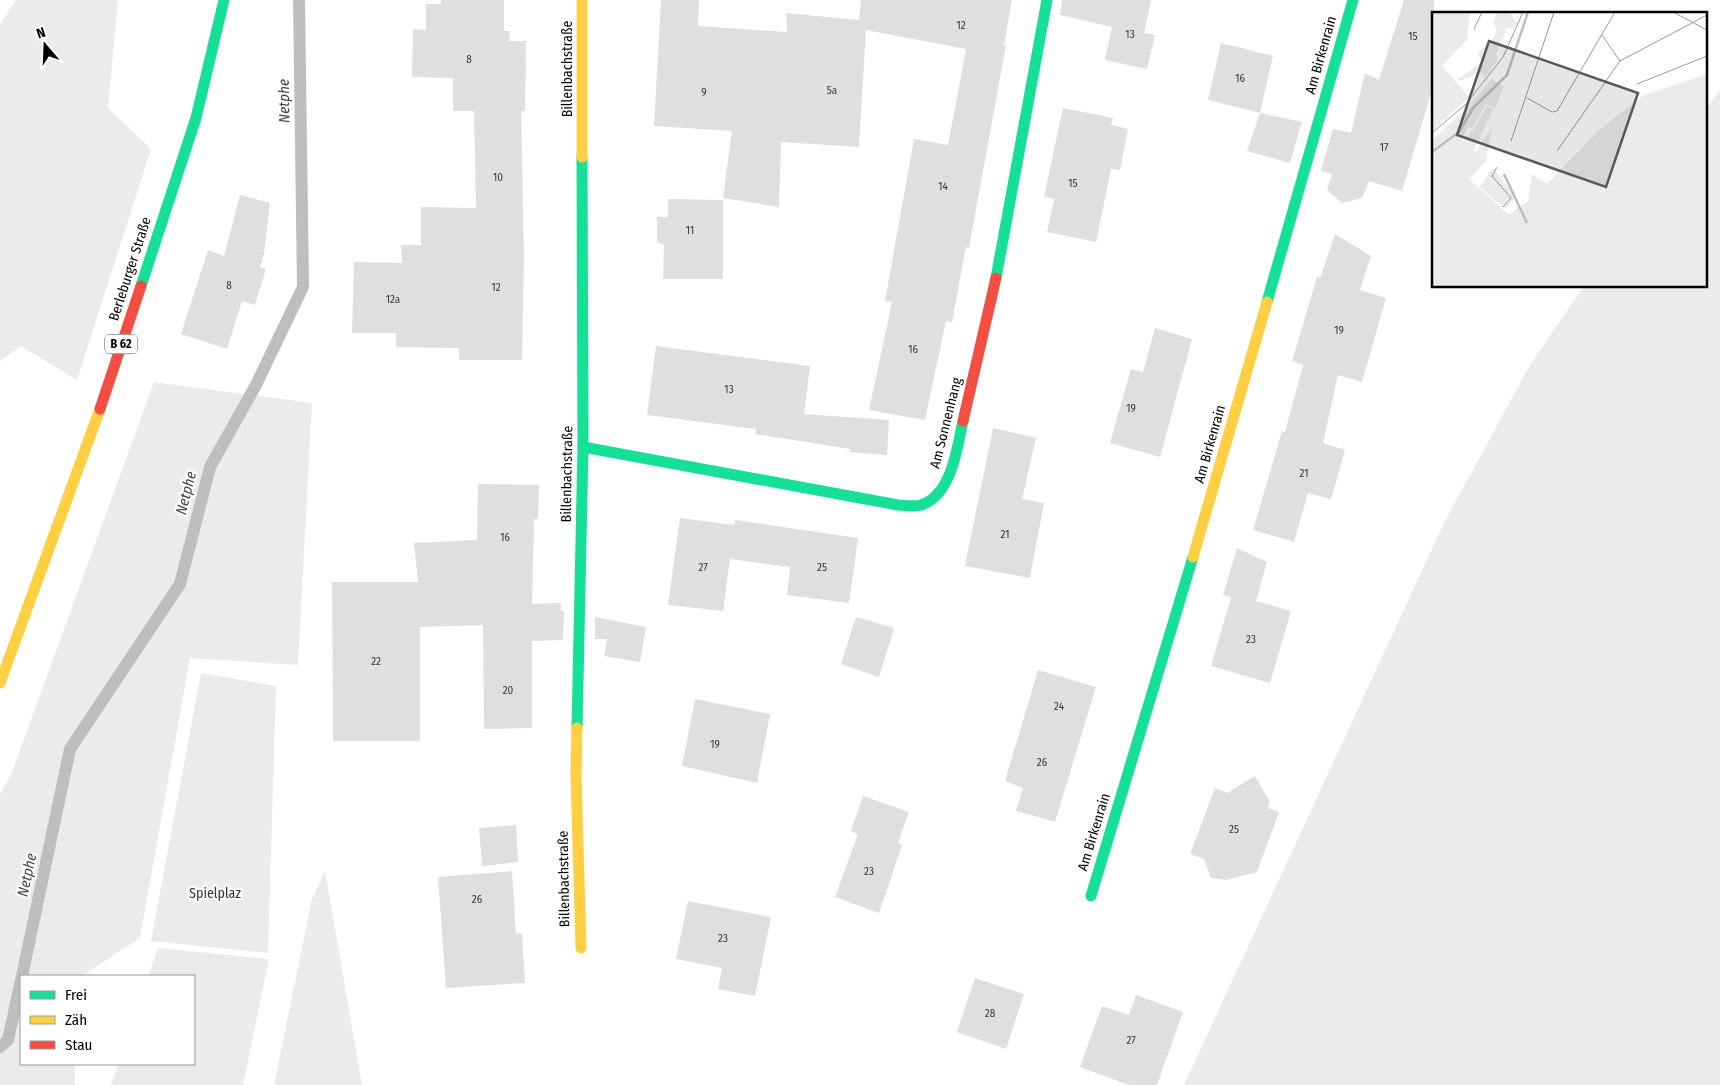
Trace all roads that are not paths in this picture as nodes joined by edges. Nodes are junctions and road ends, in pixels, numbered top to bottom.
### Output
1 (224, 0) edge
2 (582, 0) edge
3 (1047, 0) edge
4 (1353, 0) edge
5 (583, 447) junction
6 (0, 683) edge
7 (1091, 896) dead end
8 (581, 948) dead end

1 - 6 street, Berleburger Straße / B 62
2 - 5 street, Billenbachstraße
3 - 5 street, Am Sonnenhang
4 - 7 street, Am Birkenrain
5 - 8 street, Billenbachstraße

